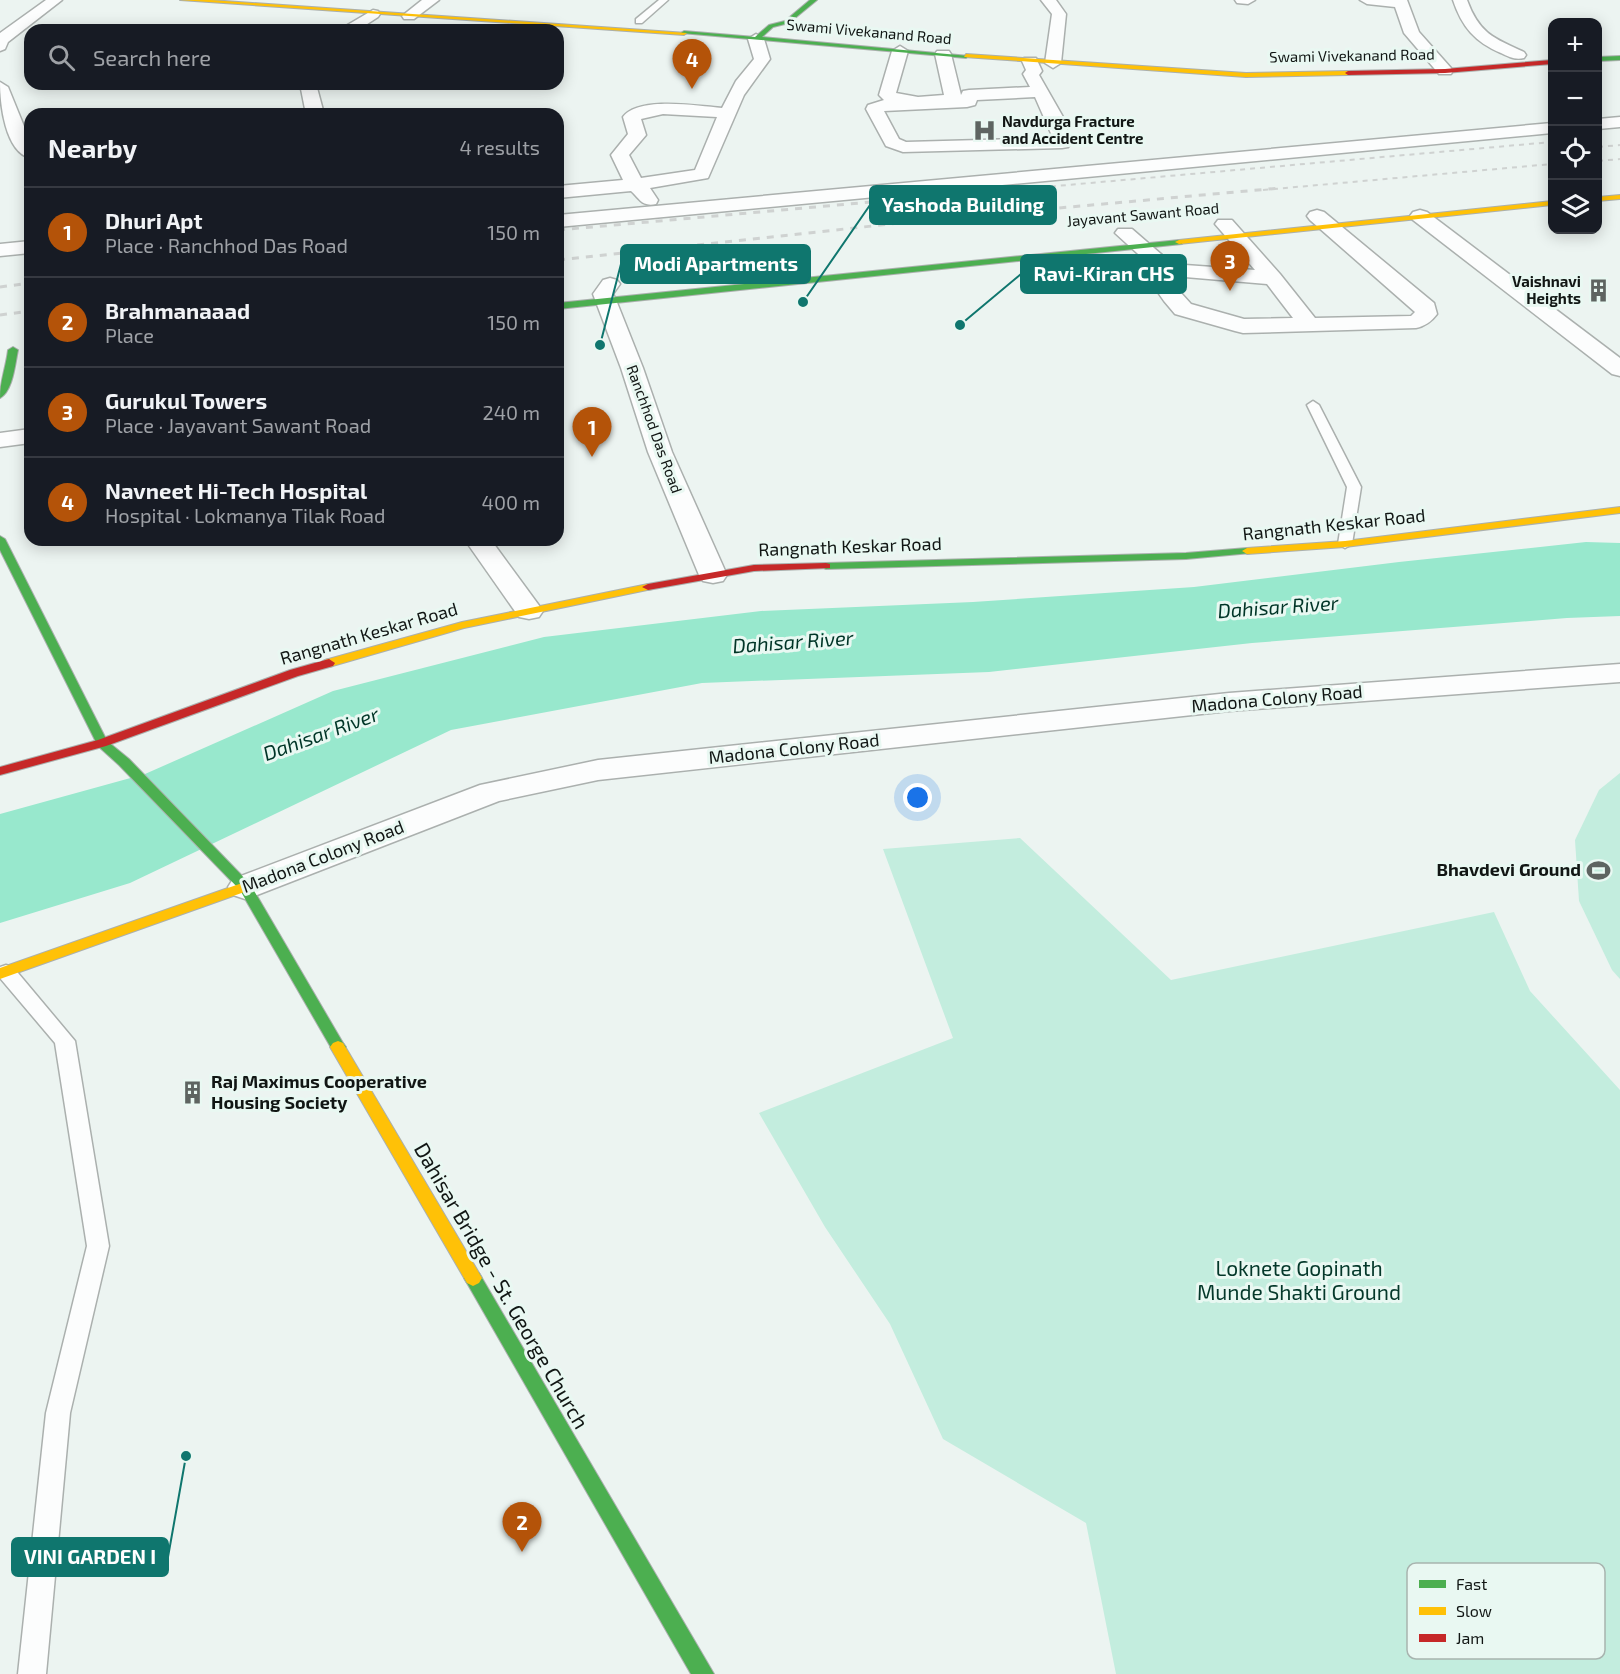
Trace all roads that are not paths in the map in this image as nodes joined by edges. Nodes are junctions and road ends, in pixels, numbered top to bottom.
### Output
1 (55, 0) edge
2 (183, 0) edge
3 (322, 0) edge
4 (664, 0) edge
5 (794, 0) edge
6 (814, 0) edge
7 (1048, 0) edge
8 (1242, 0) edge
9 (1248, 0) edge
10 (1367, 0) edge
11 (1460, 0) edge
12 (208, 1) edge
13 (1400, 2) edge
14 (405, 8) edge
15 (363, 24) edge
16 (634, 25) junction
17 (7, 31) edge
18 (765, 31) junction
19 (0, 46) edge
20 (1620, 48) edge
21 (1602, 50) edge
22 (900, 51) junction
23 (1548, 53) edge
24 (947, 55) junction
25 (1518, 55) junction
26 (1054, 58) junction
27 (1620, 58) edge
28 (1602, 59) edge
29 (1548, 62) edge
30 (1441, 66) junction
31 (1031, 75) junction
32 (0, 87) edge
33 (309, 90) edge
34 (314, 108) edge
35 (726, 113) junction
36 (1620, 122) edge
37 (1602, 124) edge
38 (1548, 128) edge
39 (0, 143) edge
40 (24, 144) edge
41 (24, 146) edge
42 (634, 185) junction
43 (1620, 188) edge
44 (1602, 190) edge
45 (564, 191) edge
46 (1548, 194) edge
47 (1620, 197) edge
48 (1602, 199) edge
49 (1548, 203) edge
50 (655, 212) junction
51 (1420, 216) junction
52 (564, 220) edge
53 (1323, 220) junction
54 (1231, 230) junction
55 (1126, 237) junction
56 (24, 248) edge
57 (0, 250) edge
58 (1172, 274) junction
59 (1273, 278) junction
60 (606, 288) junction
61 (564, 304) edge
62 (1309, 325) junction
63 (24, 349) edge
64 (6, 351) edge
65 (1620, 369) edge
66 (6, 377) edge
67 (1313, 405) dead end
68 (24, 436) edge
69 (0, 440) edge
70 (1620, 510) edge
71 (0, 539) edge
72 (1344, 544) junction
73 (482, 546) edge
74 (713, 575) junction
75 (529, 611) junction
76 (1620, 673) edge
77 (102, 743) junction
78 (0, 771) edge
79 (245, 887) junction
80 (3, 973) edge
81 (32, 1674) edge
82 (704, 1674) edge

1 - 17 street
2 - 12 street, Swami Vivekanand Road
3 - 14 street, Swami Vivekanand Road
4 - 16 lane
5 - 18 street
6 - 18 street
7 - 26 street
8 - 9 street
10 - 13 street
11 - 25 street
12 - 14 street, Swami Vivekanand Road
13 - 30 street
14 - 15 street
14 - 16 street, Swami Vivekanand Road
16 - 18 street, Swami Vivekanand Road
17 - 19 street
18 - 22 street, Swami Vivekanand Road
18 - 26 street, Swami Vivekanand Road
18 - 35 street
20 - 21 street
22 - 24 street, Swami Vivekanand Road
22 - 24 street
23 - 25 street, Swami Vivekanand Road
24 - 31 street, Swami Vivekanand Road
24 - 31 street
25 - 30 street, Swami Vivekanand Road
26 - 30 street, Swami Vivekanand Road
26 - 31 street, Swami Vivekanand Road
27 - 28 street
29 - 30 street, Swami Vivekanand Road
31 - 31 street
32 - 40 street
33 - 34 street
35 - 42 street
35 - 42 street
36 - 37 street
38 - 50 street
39 - 41 street
42 - 45 street
42 - 50 street
43 - 44 street
46 - 53 street, Jayavant Sawant Road
47 - 48 street
49 - 51 street, Jayavant Sawant Road
50 - 52 street
51 - 53 street, Jayavant Sawant Road
51 - 65 street
53 - 54 street, Jayavant Sawant Road
53 - 62 street
54 - 55 street, Jayavant Sawant Road
54 - 59 street
55 - 58 street
55 - 60 street, Jayavant Sawant Road
56 - 57 street
58 - 59 street
58 - 62 street
59 - 62 street
60 - 61 street, Jayavant Sawant Road
60 - 74 street, Ranchhod Das Road
63 - 64 street
64 - 66 street
67 - 72 lane
68 - 69 street
70 - 72 street, Rangnath Keskar Road
71 - 77 street
72 - 74 street, Rangnath Keskar Road
73 - 75 street
74 - 75 street, Rangnath Keskar Road
75 - 77 street, Rangnath Keskar Road
76 - 79 street, Madona Colony Road
77 - 78 street, Rangnath Keskar Road
77 - 79 street, Dahisar Bridge - St. George Church
79 - 80 street, Madona Colony Road
79 - 82 street, Dahisar Bridge - St. George Church
80 - 81 lane

